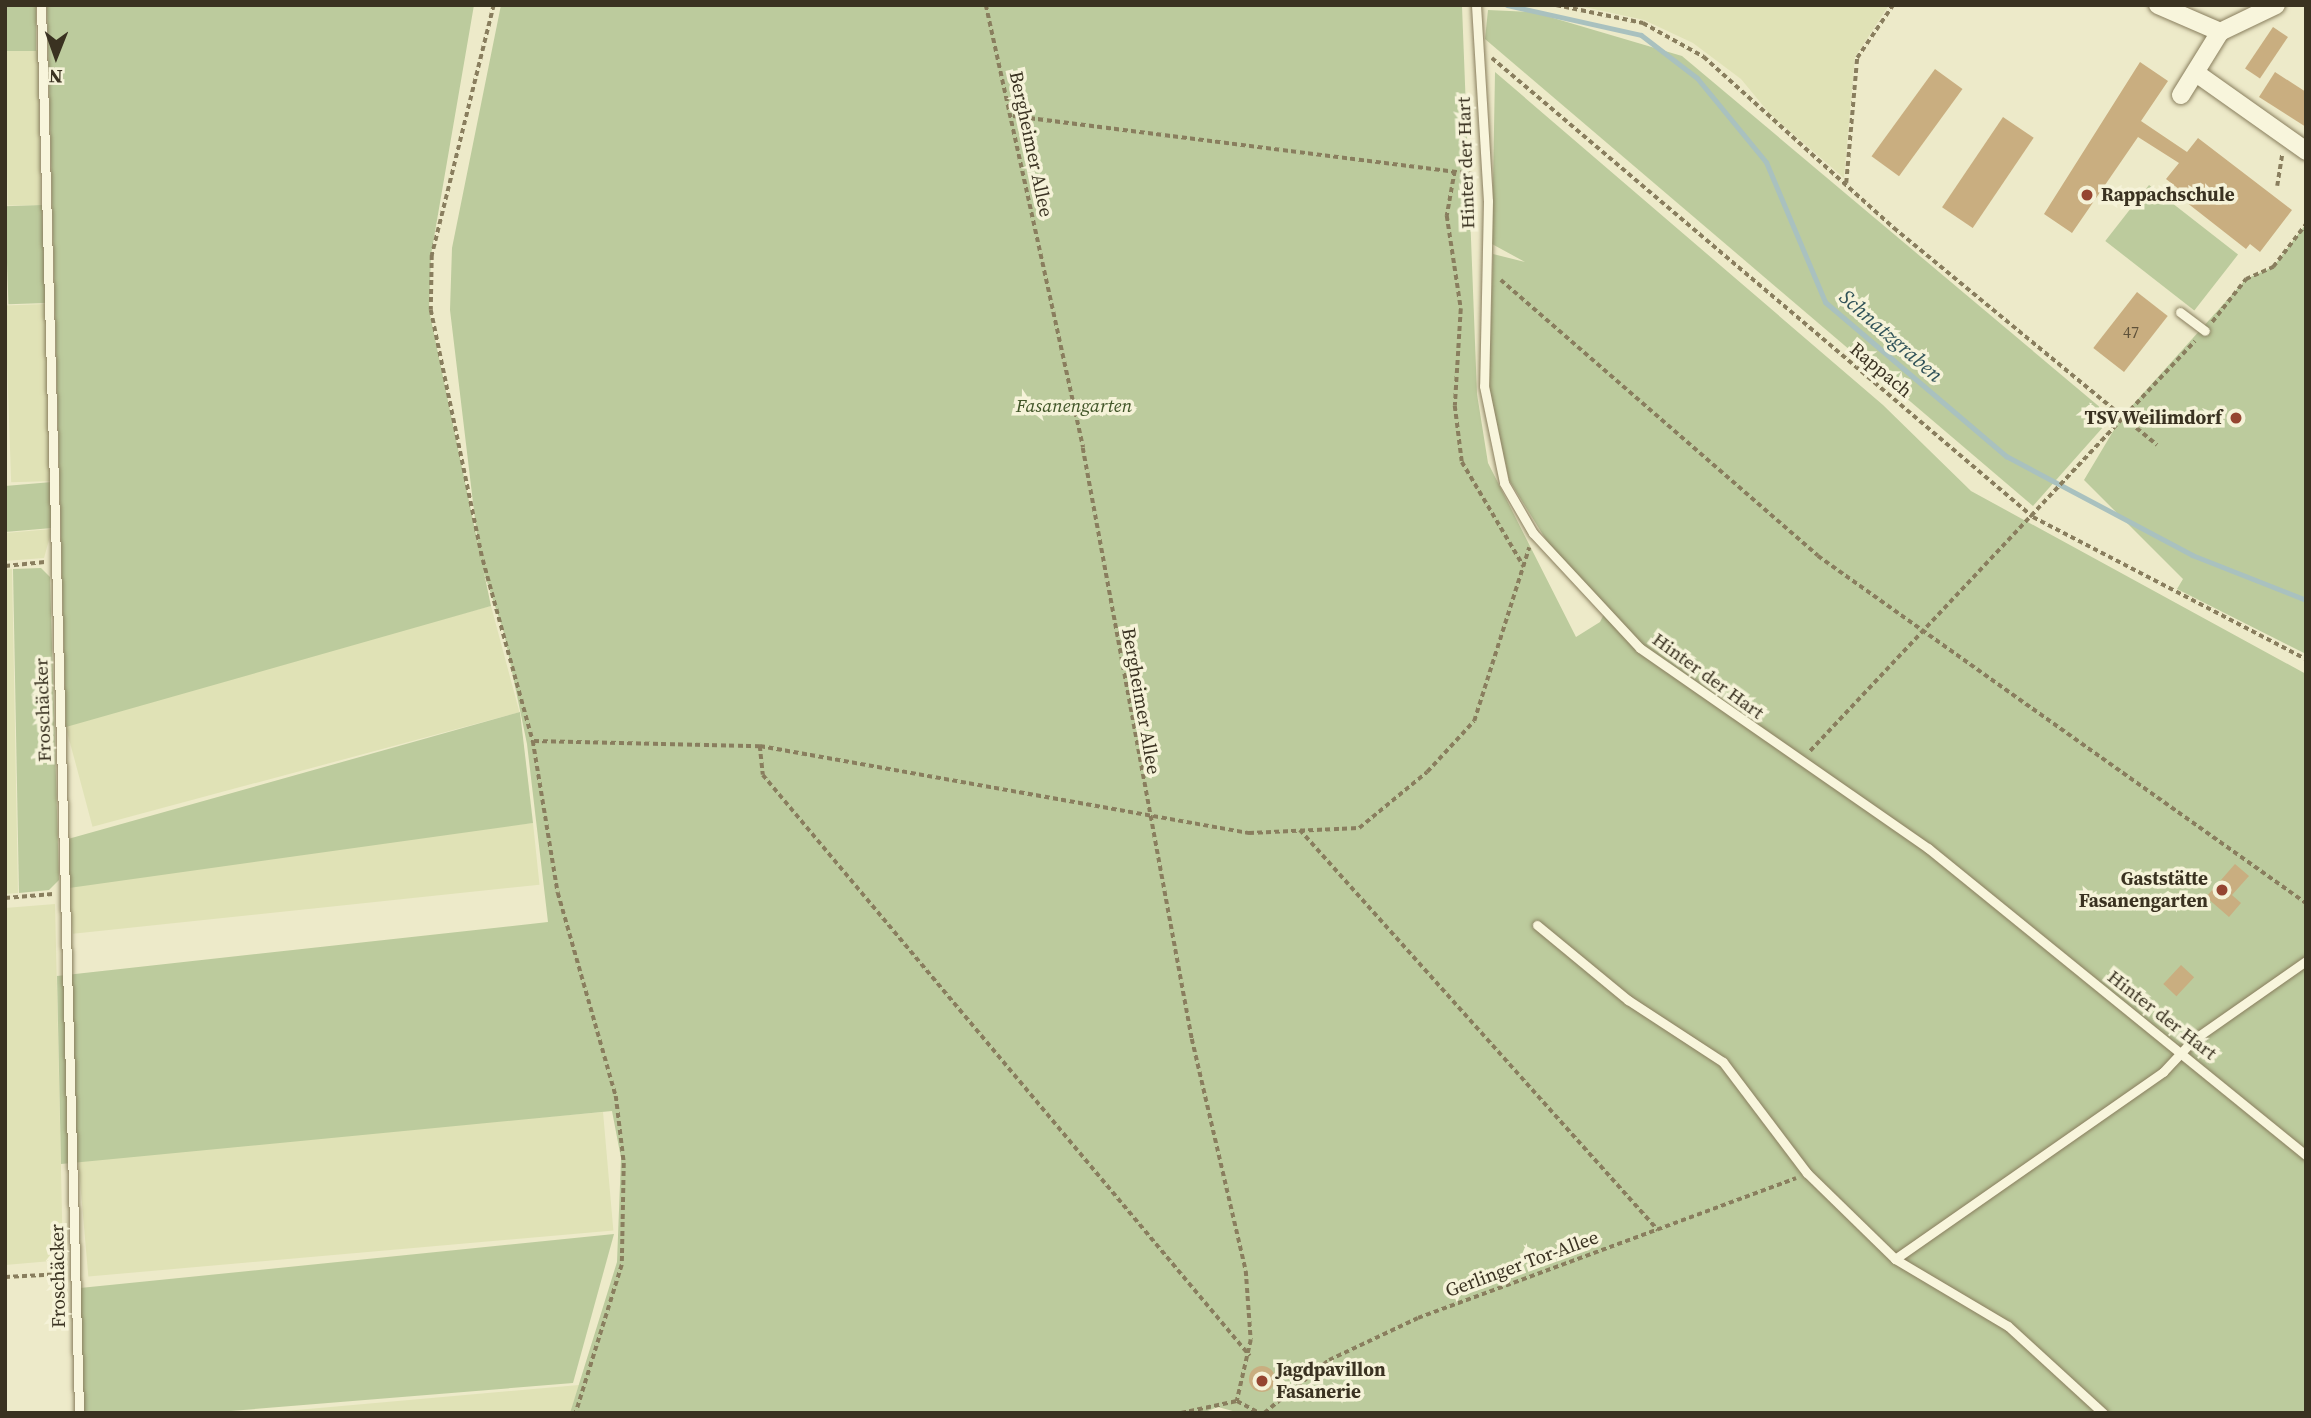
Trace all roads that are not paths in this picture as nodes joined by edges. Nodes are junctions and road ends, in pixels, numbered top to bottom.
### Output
1 (41, 5) edge
2 (1476, 5) edge
3 (2158, 5) edge
4 (2276, 5) edge
5 (2220, 32) junction
6 (2196, 73) junction
7 (2181, 95) dead end
8 (2306, 151) edge
9 (2180, 312) dead end
10 (2205, 331) dead end
11 (1536, 925) dead end
12 (2306, 961) edge
13 (2183, 1051) junction
14 (2306, 1155) edge
15 (1895, 1259) junction
16 (79, 1413) edge
17 (2103, 1413) edge

1 - 16 lane, Froschäcker
2 - 13 lane, Hinter der Hart
3 - 5 street
4 - 5 street
5 - 6 street
6 - 7 street
6 - 8 street
9 - 10 lane
11 - 15 lane
12 - 13 lane
13 - 14 lane, Hinter der Hart
13 - 15 lane
15 - 17 lane

